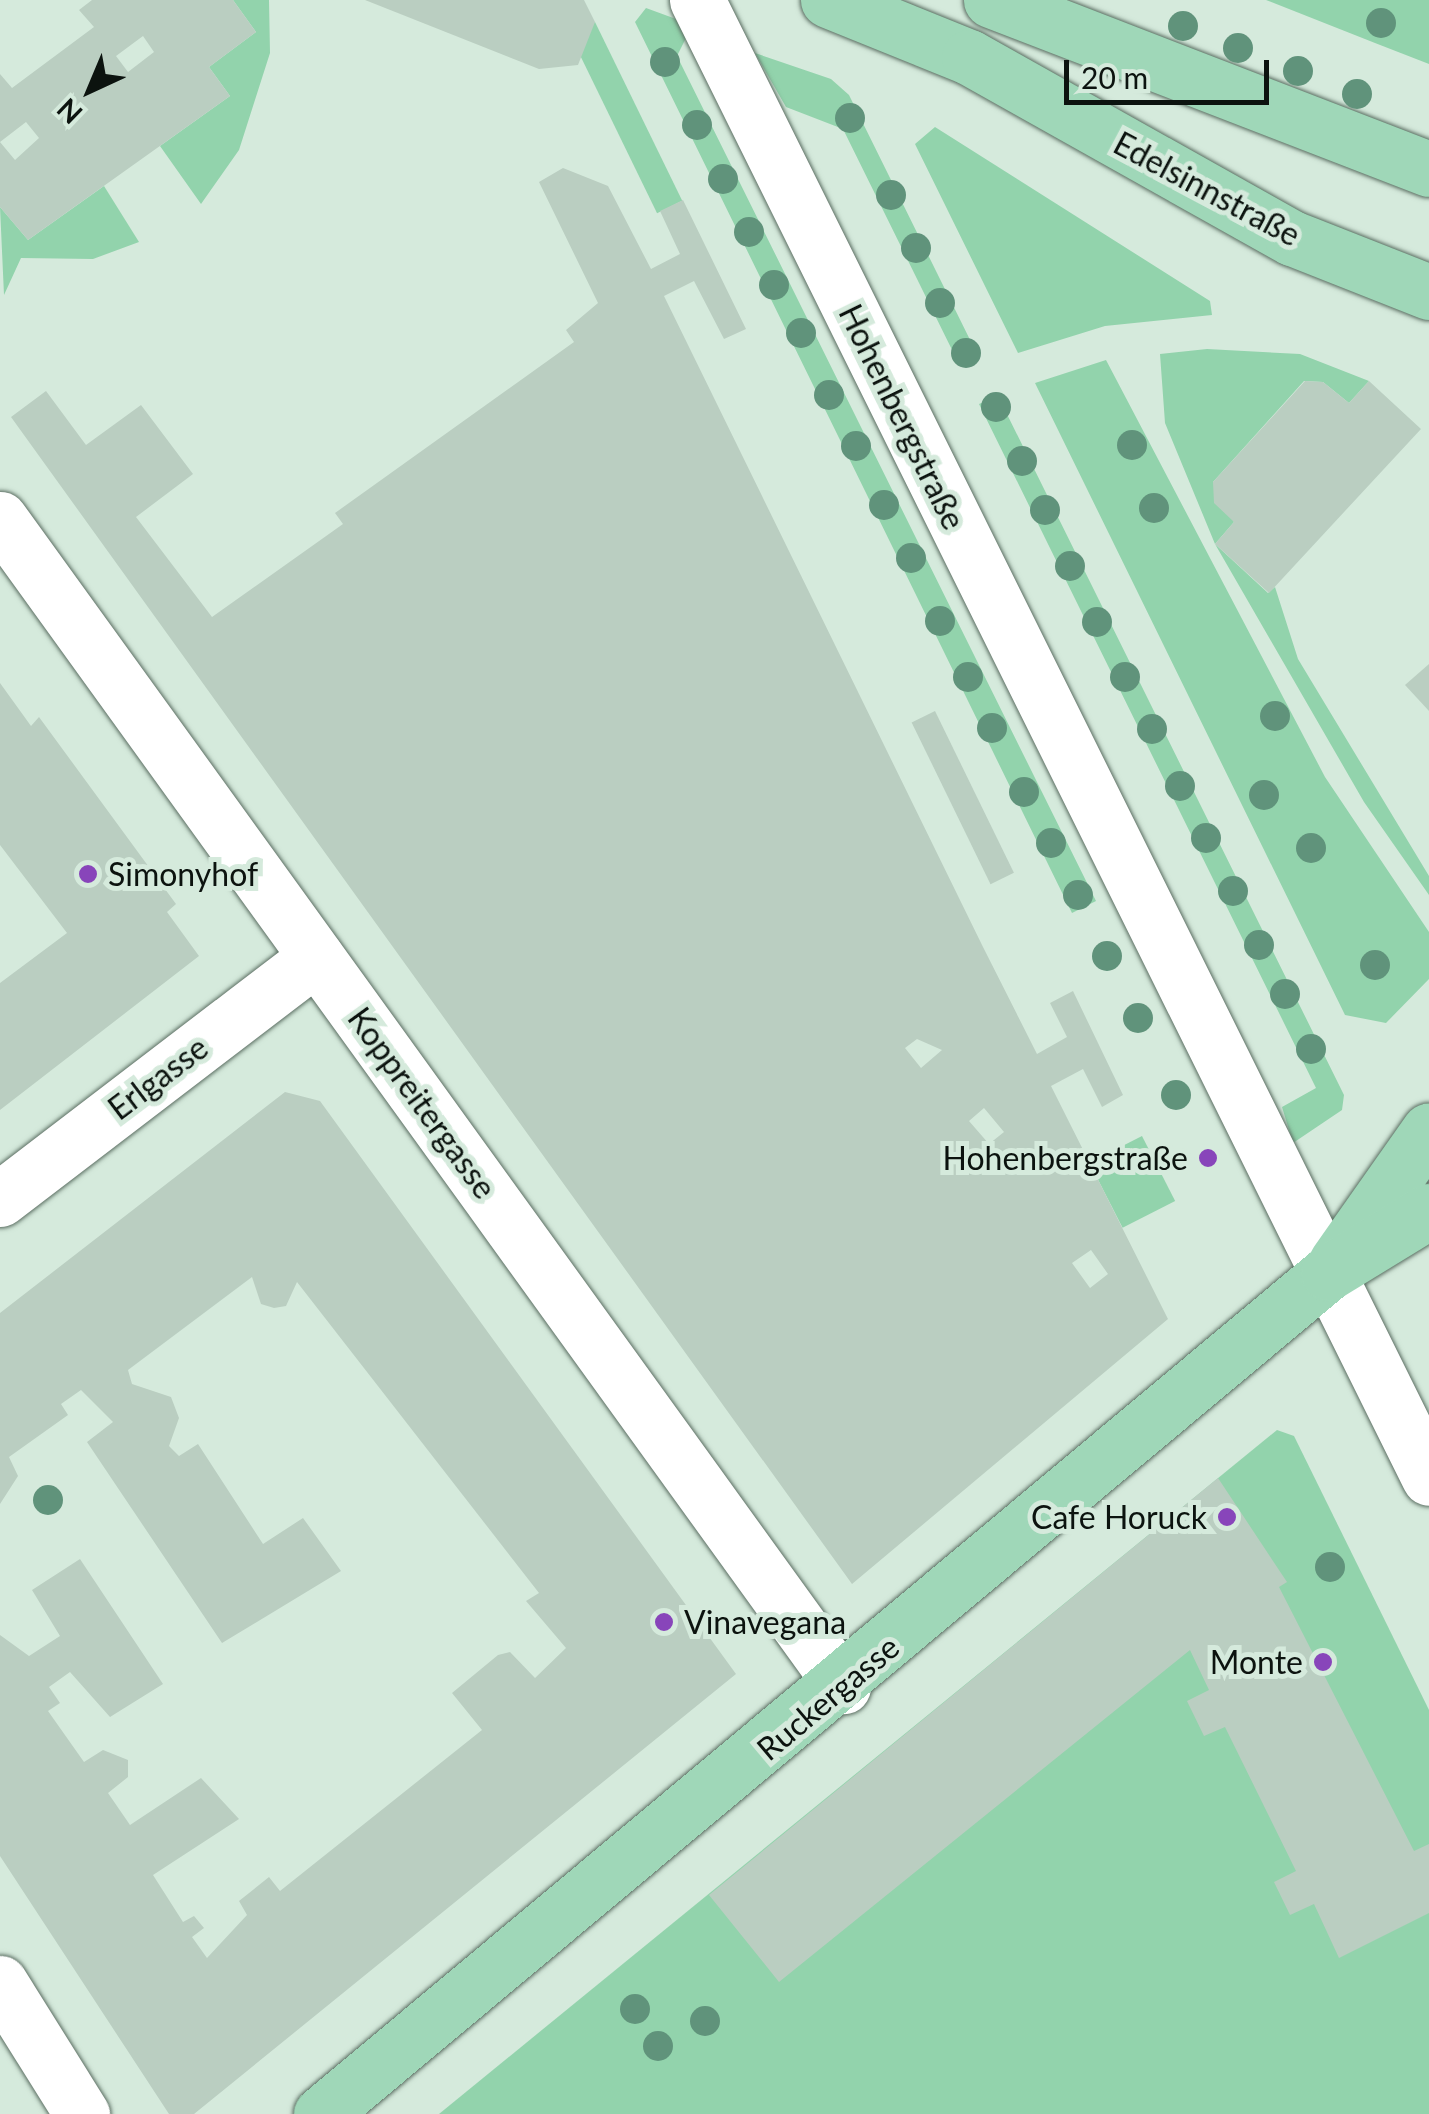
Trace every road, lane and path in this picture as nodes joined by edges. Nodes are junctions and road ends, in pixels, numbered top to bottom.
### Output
1 (697, 0) edge
2 (828, 0) edge
3 (991, 0) edge
4 (1429, 169) edge
5 (1429, 292) edge
6 (0, 519) edge
7 (316, 957) junction
8 (1429, 1130) edge
9 (0, 1199) edge
10 (1429, 1211) edge
11 (1328, 1273) junction
12 (1429, 1478) edge
13 (844, 1686) junction
14 (0, 1984) edge
15 (82, 2114) edge
16 (320, 2114) edge

1 - 11 street, Hohenbergstraße
2 - 5 main road, Edelsinnstraße
3 - 4 main road
6 - 7 street, Koppreitergasse
7 - 9 street, Erlgasse
7 - 13 street, Koppreitergasse
8 - 11 main road, Ruckergasse
10 - 11 main road, Ruckergasse
11 - 12 street, Hohenbergstraße
11 - 13 main road, Ruckergasse
13 - 16 main road, Ruckergasse
14 - 15 street

